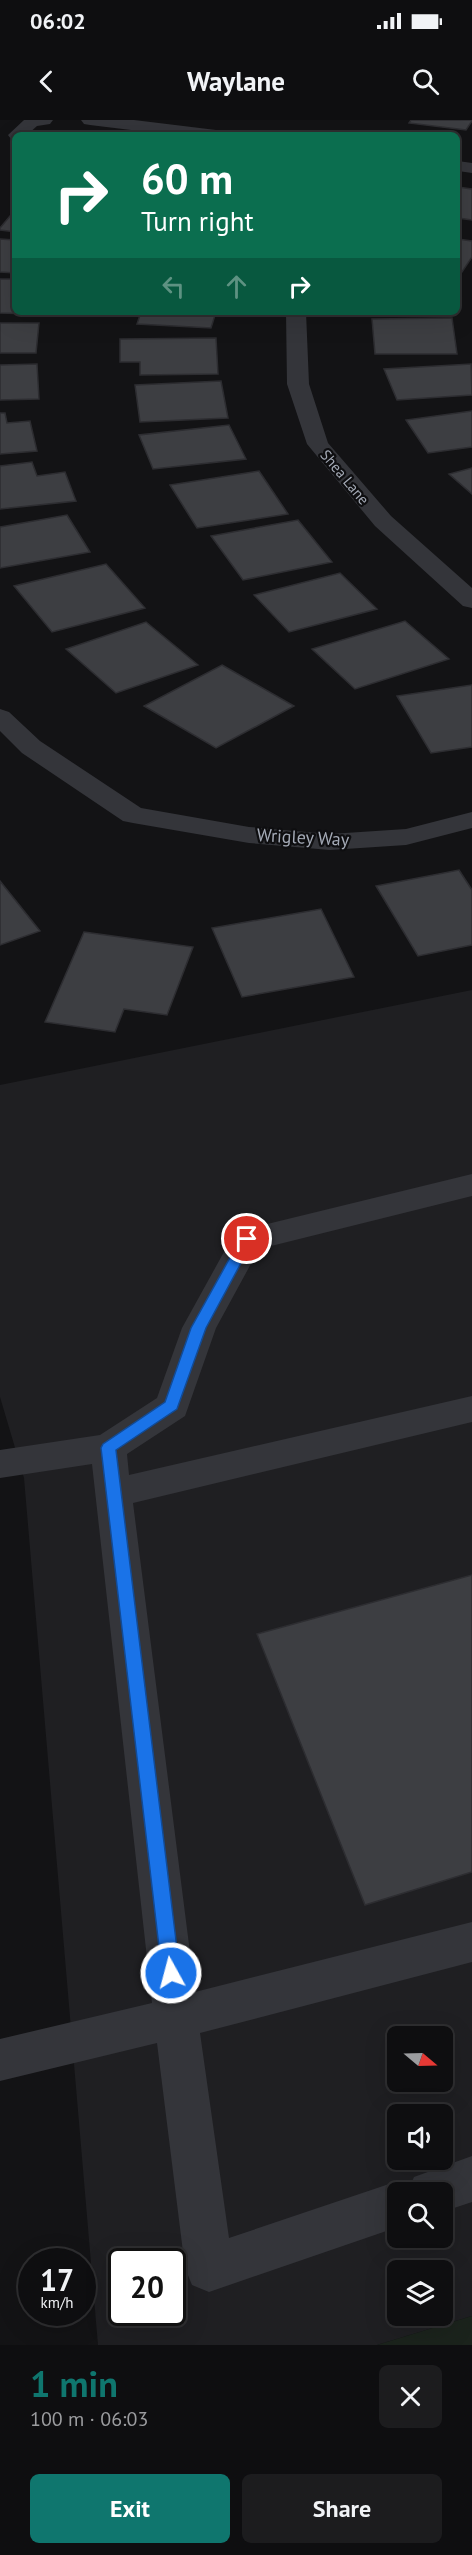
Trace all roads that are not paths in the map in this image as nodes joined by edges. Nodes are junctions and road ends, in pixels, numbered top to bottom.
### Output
1 (90, 120) edge
2 (38, 121) edge
3 (22, 132) edge
4 (191, 132) edge
5 (296, 315) edge
6 (472, 601) edge
7 (0, 717) edge
8 (472, 820) edge
9 (472, 1185) edge
10 (472, 1409) edge
11 (108, 1448) junction
12 (0, 1464) edge
13 (114, 1493) junction
14 (472, 1942) edge
15 (176, 2018) junction
16 (0, 2060) edge
17 (472, 2179) edge
18 (453, 2185) edge
19 (387, 2208) edge

1 - 4 street
2 - 3 street
5 - 6 street, Shea Lane
7 - 8 street, Wrigley Way
9 - 11 street
10 - 13 street
11 - 12 street
11 - 13 street
13 - 15 street
14 - 15 street
15 - 16 street
15 - 19 street
17 - 18 street

